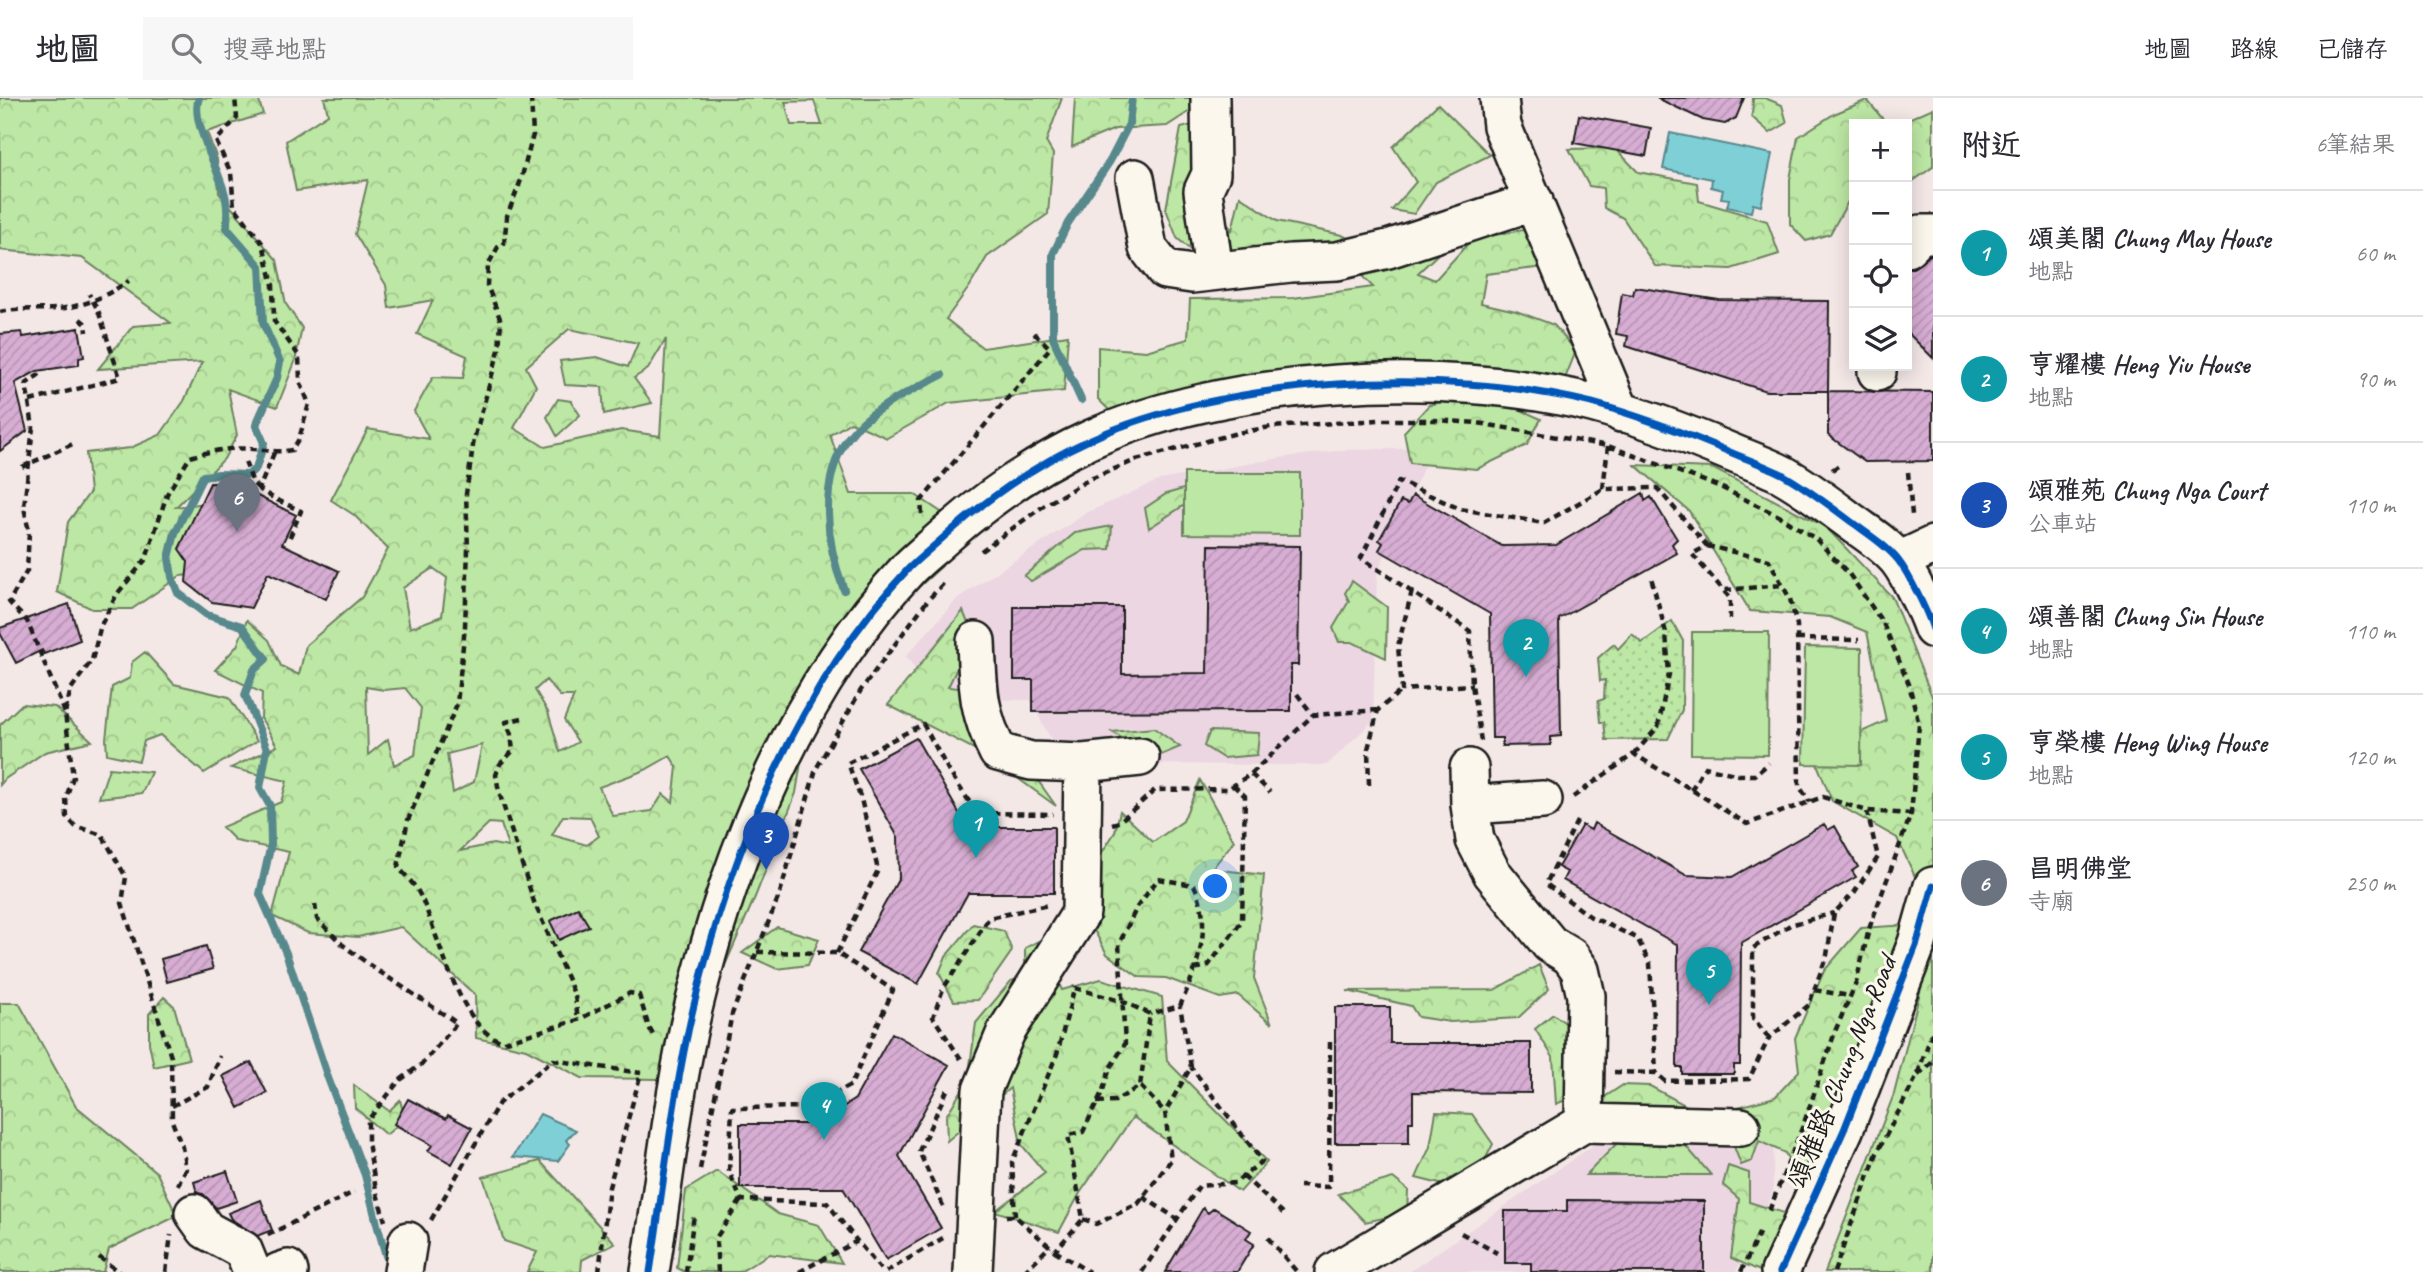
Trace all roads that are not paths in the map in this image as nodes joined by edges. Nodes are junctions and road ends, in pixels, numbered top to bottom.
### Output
1 (1210, 98) edge
2 (1499, 98) edge
3 (1135, 178) dead end
4 (1534, 201) junction
5 (1933, 234) edge
6 (1910, 245) edge
7 (1214, 271) junction
8 (1580, 317) junction
9 (1571, 400) junction
10 (1621, 413) junction
11 (1933, 545) edge
12 (1899, 561) junction
13 (1933, 629) edge
14 (976, 642) dead end
15 (1140, 757) dead end
16 (1476, 759) road end
17 (1083, 763) junction
18 (1557, 799) road end
19 (1469, 805) junction
20 (1933, 886) edge
21 (1584, 1123) junction
22 (1741, 1127) dead end
23 (180, 1213) road end
24 (248, 1261) edge
25 (279, 1272) edge
26 (289, 1272) edge
27 (650, 1272) edge
28 (973, 1272) edge
29 (1334, 1272) edge
30 (1780, 1272) edge

1 - 7 street
2 - 4 street
3 - 7 street
4 - 7 street
4 - 8 street
5 - 6 street
8 - 9 street
8 - 10 street
9 - 10 street
9 - 27 street
10 - 12 street
11 - 12 street
12 - 13 street
14 - 17 street
15 - 17 street
16 - 19 street
17 - 28 street
18 - 19 street
19 - 21 street
20 - 30 street, 頌雅路 Chung Nga Road
21 - 22 street
21 - 29 street
23 - 24 street
25 - 26 street

